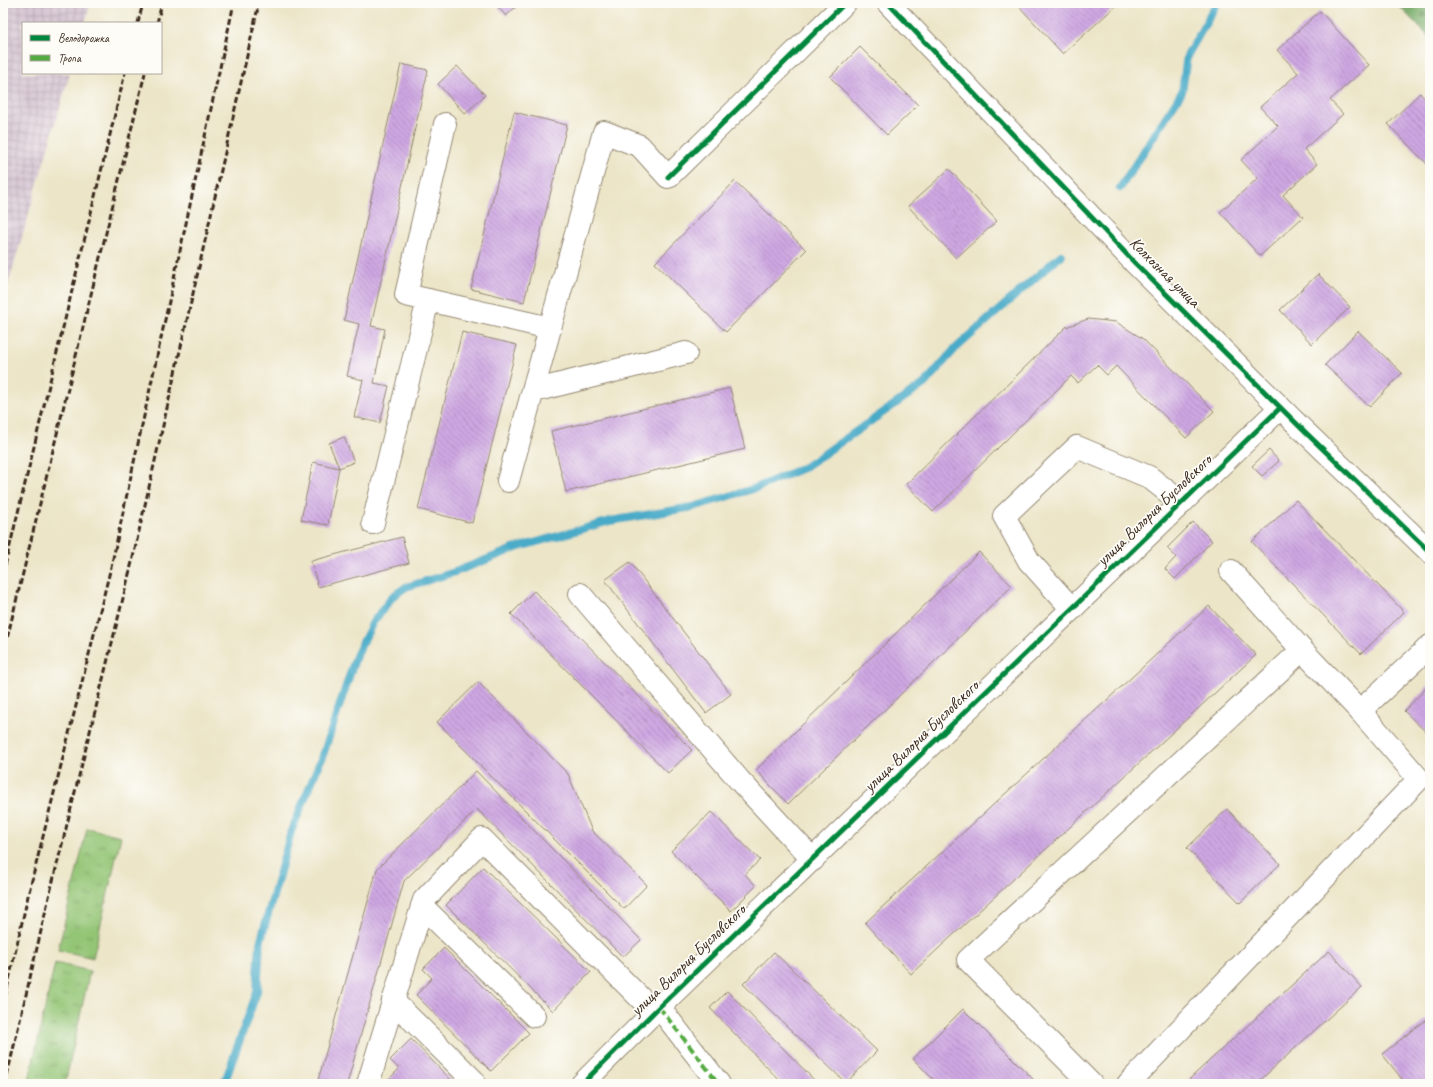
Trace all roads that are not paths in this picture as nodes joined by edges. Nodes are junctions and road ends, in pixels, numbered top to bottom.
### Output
1 (846, 3) edge
2 (888, 3) edge
3 (445, 124) dead end
4 (428, 300) junction
5 (550, 328) junction
6 (686, 353) dead end
7 (533, 391) junction
8 (1280, 408) junction
9 (508, 481) dead end
10 (1182, 503) junction
11 (373, 523) dead end
12 (1430, 552) edge
13 (1231, 571) dead end
14 (580, 594) dead end
15 (1072, 609) junction
16 (1430, 646) edge
17 (1302, 650) junction
18 (1360, 711) junction
19 (813, 860) junction
20 (422, 906) junction
21 (393, 1001) junction
22 (657, 1010) junction
23 (534, 1016) dead end
24 (473, 1080) dead end
25 (368, 1084) edge
26 (582, 1084) edge
27 (719, 1084) edge
28 (1091, 1084) edge
29 (1128, 1084) edge

1 - 5 street
2 - 8 street, Колхозная улица
3 - 4 street
4 - 5 street
4 - 11 street
5 - 7 street
6 - 7 street
7 - 9 street
8 - 10 street, улица Вилория Бусловского
8 - 12 street, Колхозная улица
10 - 15 street, улица Вилория Бусловского
10 - 15 street
13 - 17 street
14 - 19 street
15 - 19 street, улица Вилория Бусловского
16 - 18 street
17 - 18 street
17 - 28 street
18 - 29 street
19 - 22 street, улица Вилория Бусловского
20 - 21 street
20 - 22 street
20 - 23 street
21 - 24 street
21 - 25 street
22 - 26 street, улица Вилория Бусловского
22 - 27 street

